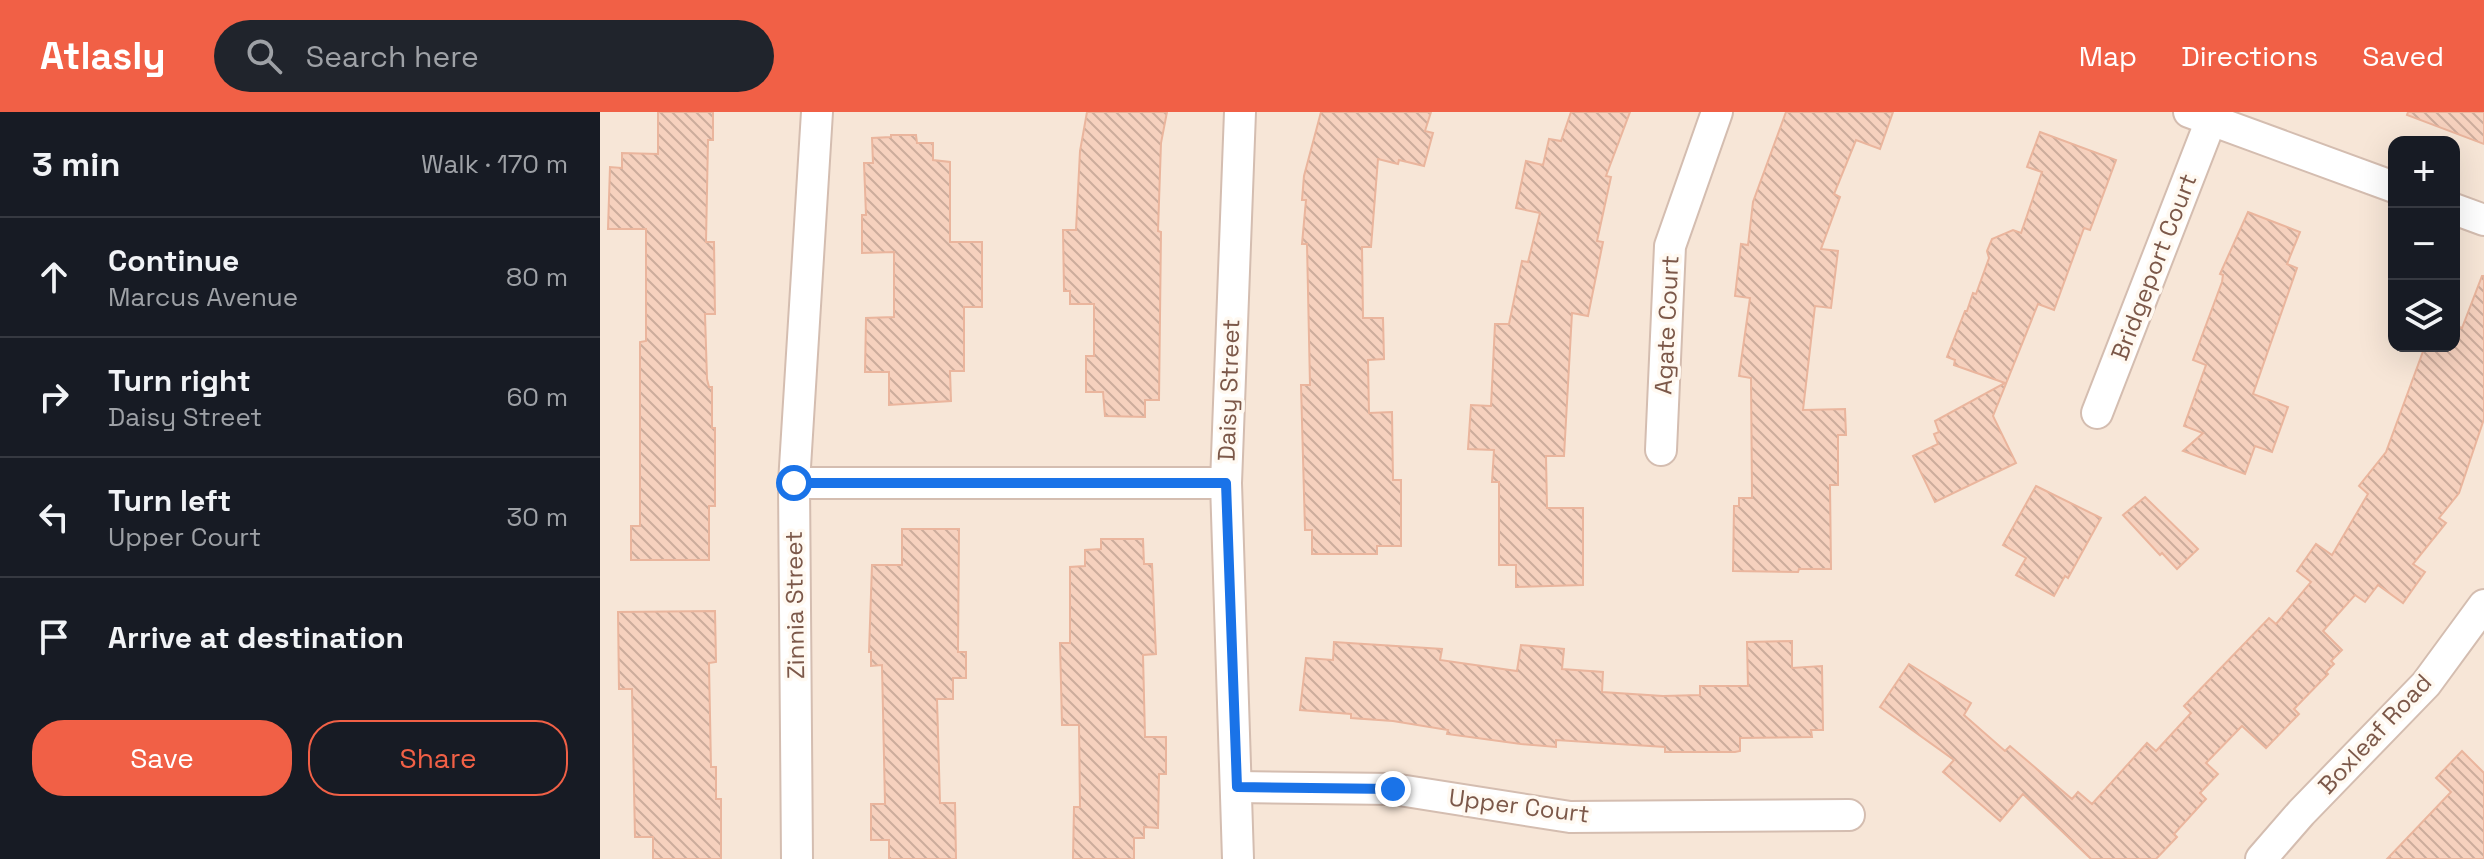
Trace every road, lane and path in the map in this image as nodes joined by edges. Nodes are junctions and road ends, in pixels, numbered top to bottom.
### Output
1 (817, 112) edge
2 (1240, 112) edge
3 (1717, 112) edge
4 (2200, 116) edge
5 (2388, 185) edge
6 (2460, 211) edge
7 (2484, 220) edge
8 (2097, 413) dead end
9 (1661, 450) dead end
10 (794, 483) junction
11 (1226, 483) junction
12 (2484, 605) edge
13 (1237, 787) junction
14 (1849, 815) dead end
15 (797, 859) edge
16 (1238, 859) edge
17 (2261, 859) edge

1 - 10 street, Zinnia Street
2 - 11 street, Daisy Street
3 - 9 street, Agate Court
4 - 5 street
4 - 8 street, Bridgeport Court
6 - 7 street
10 - 11 street
10 - 15 street, Zinnia Street
11 - 13 street, Daisy Street
12 - 17 street, Boxleaf Road
13 - 14 street, Upper Court
13 - 16 street, Daisy Street

